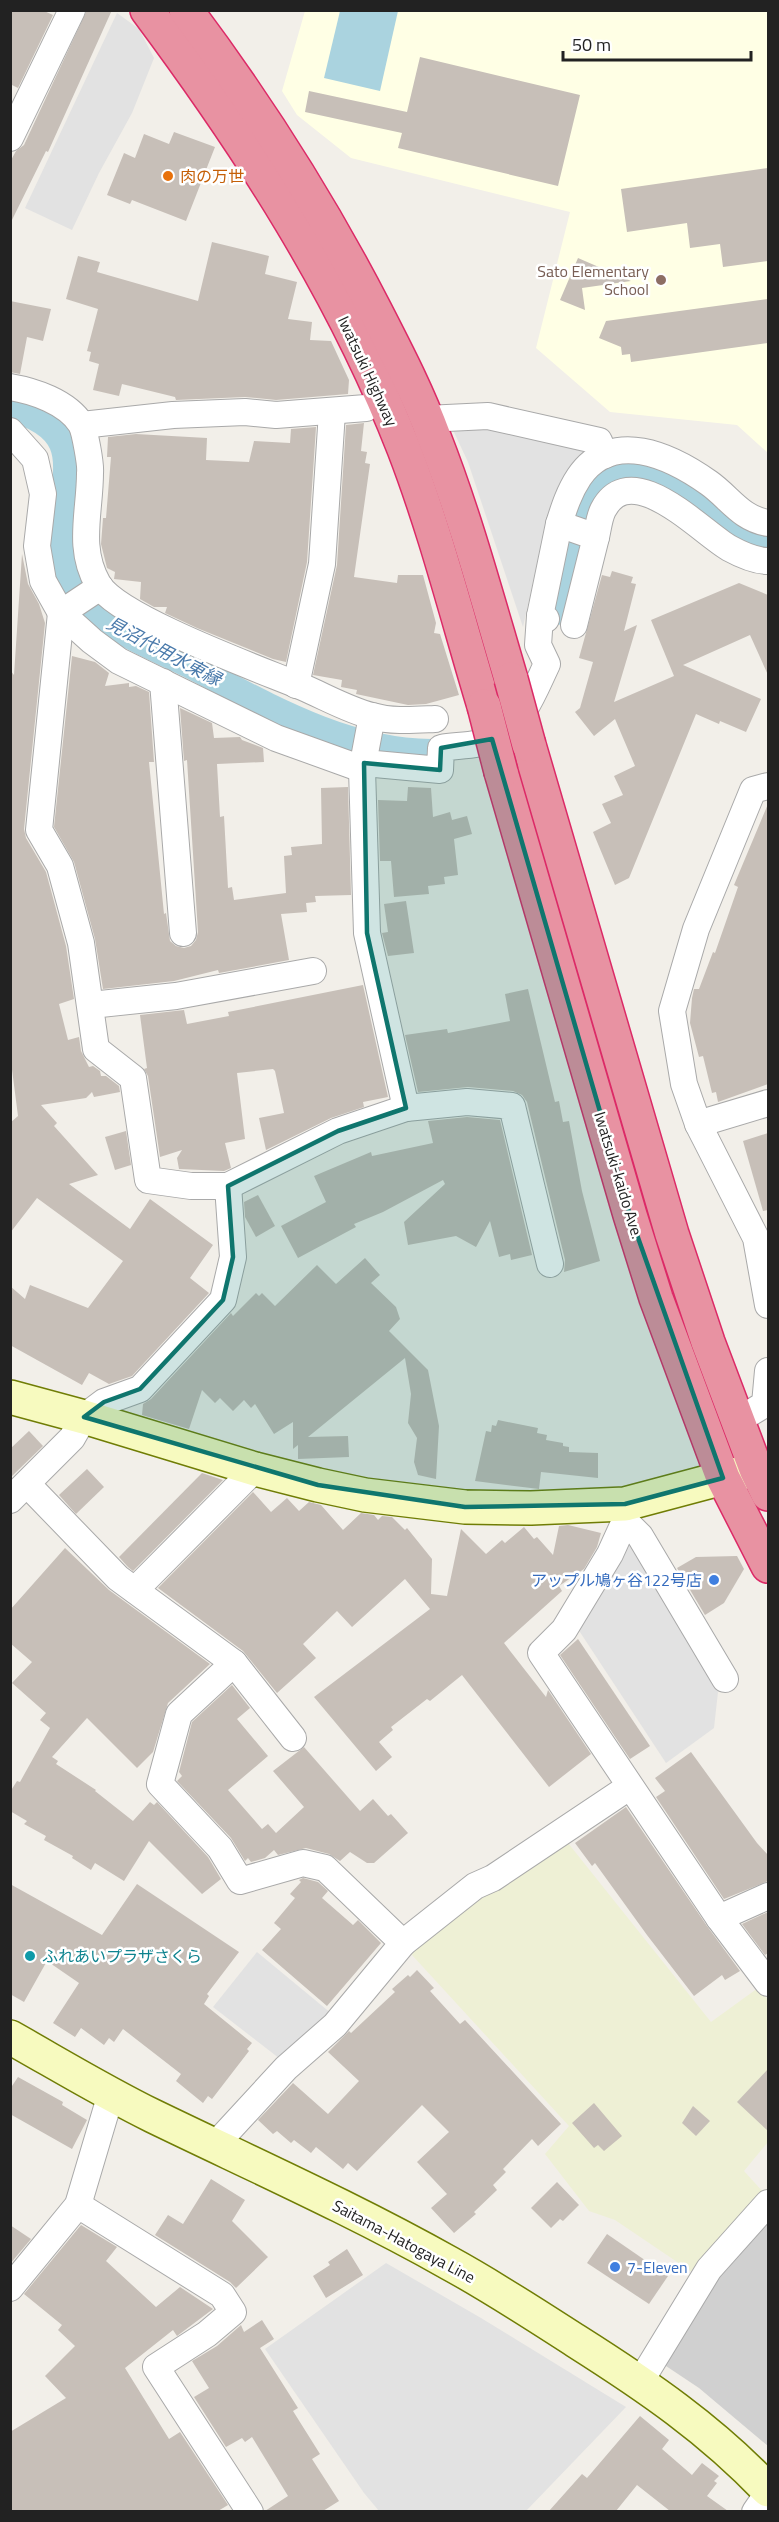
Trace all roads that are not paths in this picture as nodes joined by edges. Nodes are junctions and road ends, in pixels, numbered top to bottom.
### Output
1 (72, 10) edge
2 (147, 10) edge
3 (186, 10) edge
4 (10, 138) edge
5 (10, 387) edge
6 (366, 408) dead end
7 (332, 412) junction
8 (426, 419) junction
9 (82, 425) junction
10 (10, 431) edge
11 (605, 455) junction
12 (768, 523) edge
13 (578, 531) junction
14 (768, 561) edge
15 (100, 586) junction
16 (61, 612) junction
17 (574, 625) dead end
18 (163, 682) junction
19 (296, 685) junction
20 (372, 716) junction
21 (435, 719) dead end
22 (529, 745) joint
23 (363, 766) junction
24 (501, 772) joint
25 (768, 786) edge
26 (183, 933) dead end
27 (313, 971) dead end
28 (91, 1005) junction
29 (768, 1103) edge
30 (406, 1108) junction
31 (698, 1124) junction
32 (228, 1186) junction
33 (550, 1264) dead end
34 (768, 1305) edge
35 (768, 1371) edge
36 (10, 1397) edge
37 (84, 1417) junction
38 (737, 1421) junction
39 (255, 1469) junction
40 (764, 1476) edge
41 (723, 1478) junction
42 (19, 1492) edge
43 (625, 1513) junction
44 (768, 1566) edge
45 (135, 1590) junction
46 (234, 1663) junction
47 (725, 1678) dead end
48 (294, 1738) dead end
49 (629, 1787) junction
50 (768, 1896) edge
51 (719, 1918) junction
52 (403, 1943) junction
53 (768, 1983) edge
54 (10, 2037) edge
55 (111, 2094) junction
56 (216, 2144) junction
57 (768, 2203) edge
58 (78, 2205) junction
59 (10, 2288) edge
60 (640, 2382) junction
61 (768, 2492) edge
62 (250, 2511) edge
63 (755, 2511) edge

1 - 4 street
2 - 24 highway, Iwatsuki Highway, bridge
3 - 8 highway, Iwatsuki Highway
5 - 9 street
6 - 7 street
7 - 9 street
7 - 19 street
8 - 11 street
8 - 22 highway, Iwatsuki Highway, bridge
9 - 15 street
10 - 16 street
11 - 12 street
11 - 13 street
13 - 14 street
13 - 17 street
13 - 23 street
15 - 16 street
15 - 19 street
16 - 18 street
16 - 28 street
18 - 23 street
18 - 26 street
19 - 20 street
20 - 21 street
20 - 23 street
22 - 38 highway, Iwatsuki-kaido Ave.
23 - 30 street
24 - 41 highway, Iwatsuki-kaido Ave.
25 - 31 street
27 - 28 street
28 - 32 street
29 - 31 street
30 - 32 street
30 - 33 street
31 - 34 street
32 - 37 street
35 - 38 street
36 - 37 main road
37 - 39 main road
37 - 42 street
38 - 40 highway, Iwatsuki-kaido Ave.
39 - 43 main road
39 - 45 street
40 - 41 main road
41 - 43 main road
41 - 44 highway, Iwatsuki-kaido Ave.
42 - 45 street
43 - 47 street
43 - 49 street
45 - 46 street
46 - 48 street
46 - 52 street
49 - 51 street
49 - 52 street
50 - 51 street
51 - 53 street
52 - 56 street
54 - 55 main road, Saitama-Hatogaya Line
55 - 56 main road, Saitama-Hatogaya Line
55 - 58 street
56 - 60 main road, Saitama-Hatogaya Line
57 - 60 street
58 - 59 street
58 - 62 street
60 - 61 main road, Saitama-Hatogaya Line
61 - 63 street

